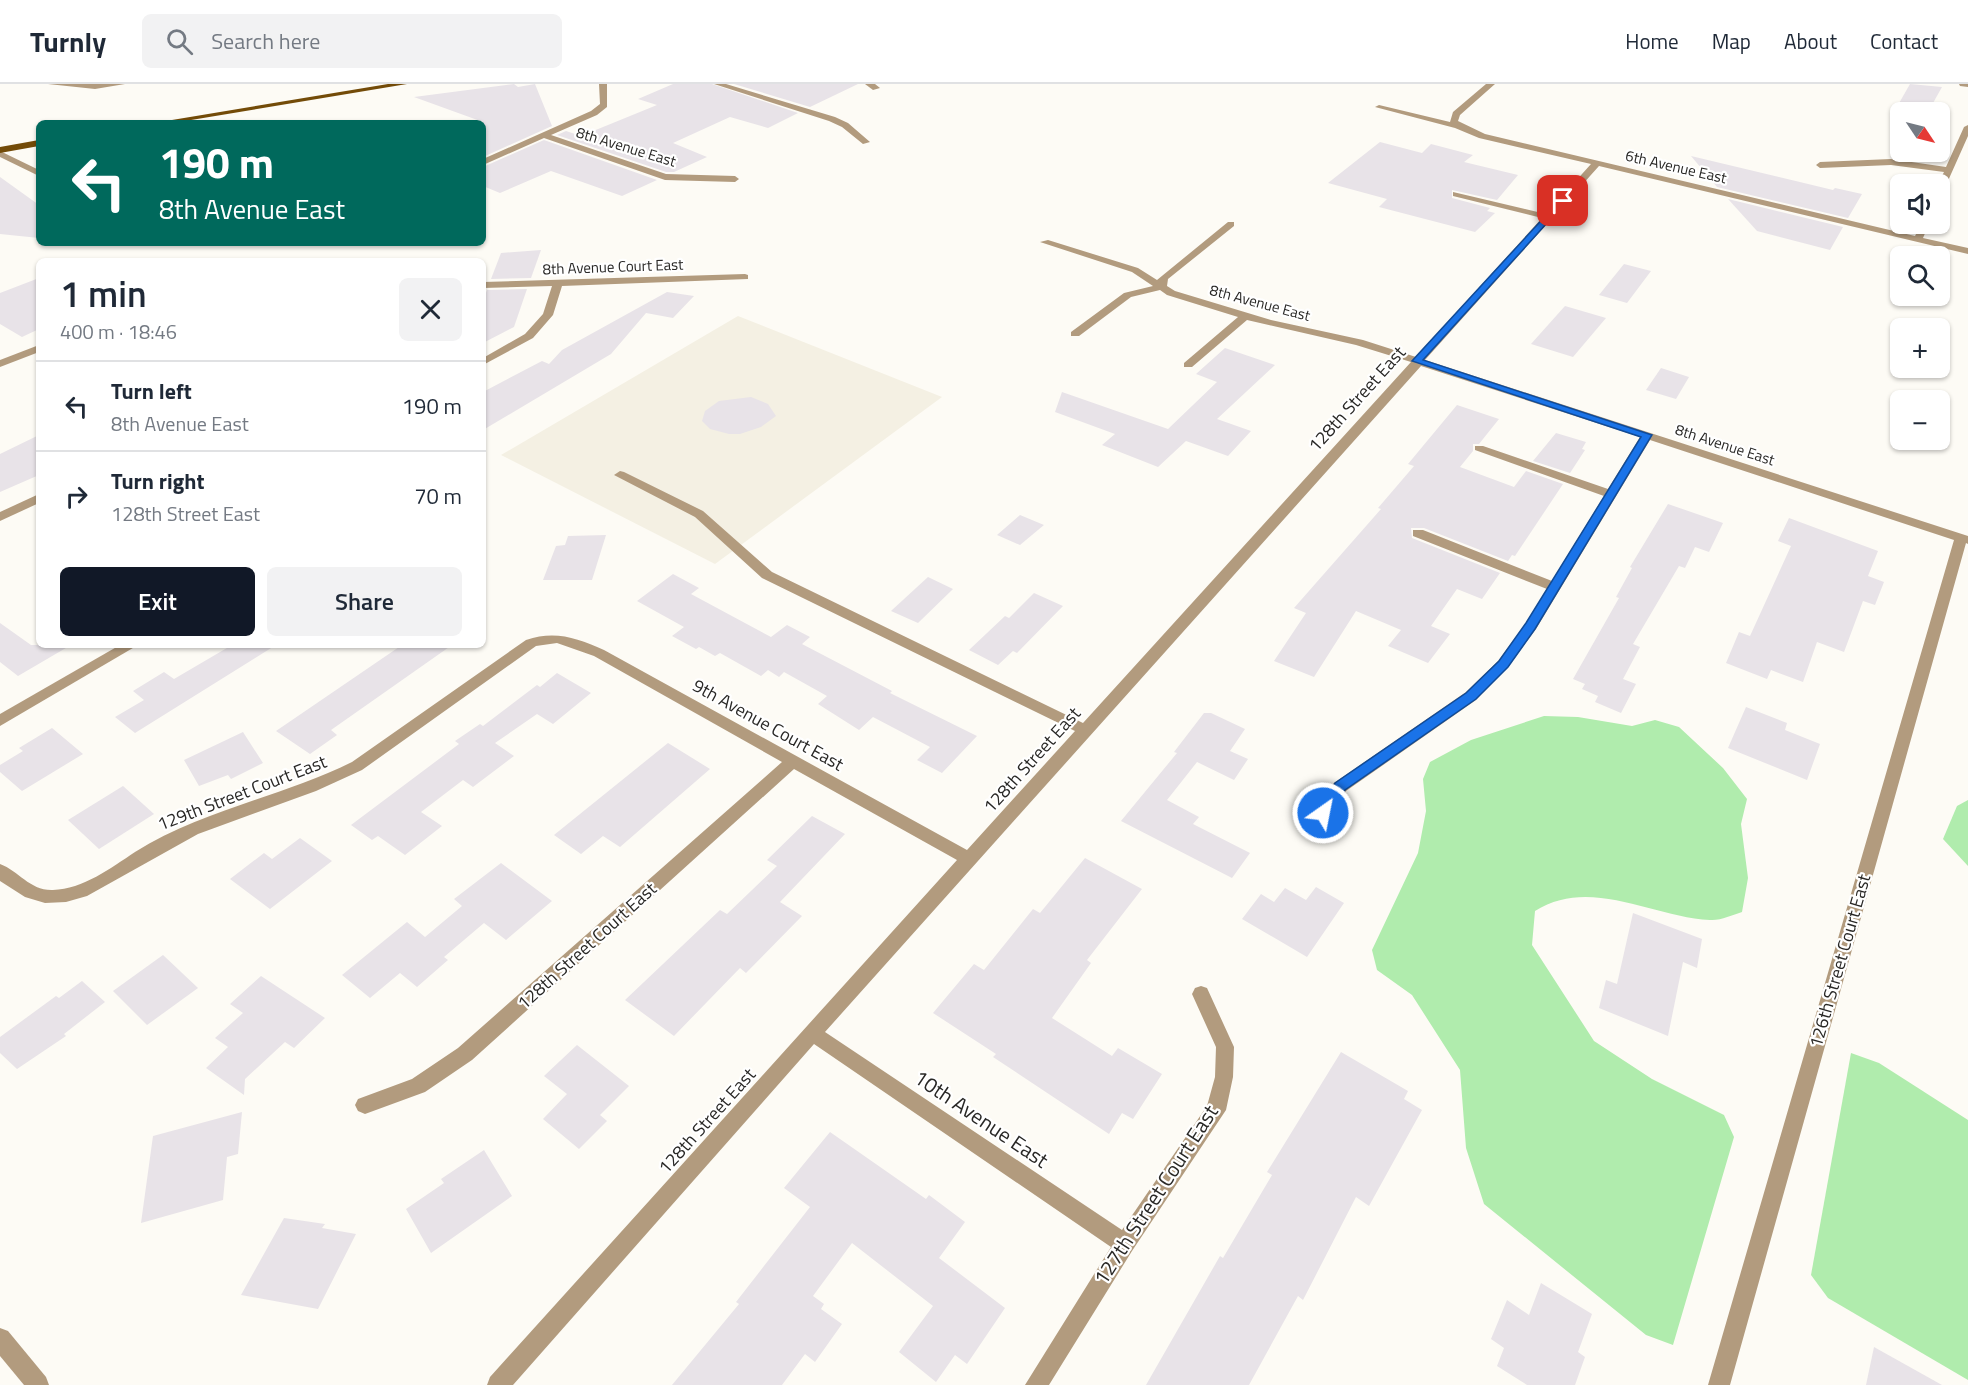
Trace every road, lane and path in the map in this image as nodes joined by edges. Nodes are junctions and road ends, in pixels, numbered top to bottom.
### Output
1 (52, 84) edge
2 (121, 84) edge
3 (403, 84) edge
4 (603, 84) edge
5 (718, 84) edge
6 (1491, 84) edge
7 (1963, 84) edge
8 (1968, 85) edge
9 (1379, 108) dead end
10 (178, 120) edge
11 (1458, 126) junction
12 (1968, 127) edge
13 (545, 136) junction
14 (866, 142) dead end
15 (36, 145) edge
16 (0, 152) edge
17 (486, 161) edge
18 (1597, 163) junction
19 (1820, 165) dead end
20 (1948, 170) junction
21 (36, 171) edge
22 (1946, 174) edge
23 (735, 178) dead end
24 (1456, 194) dead end
25 (1549, 217) junction
26 (1231, 224) dead end
27 (1920, 234) edge
28 (1918, 239) junction
29 (1045, 242) dead end
30 (1968, 251) edge
31 (745, 277) dead end
32 (486, 285) edge
33 (556, 285) junction
34 (1162, 287) junction
35 (1245, 316) junction
36 (1075, 334) dead end
37 (36, 349) edge
38 (486, 360) edge
39 (1417, 361) junction
40 (0, 364) edge
41 (1188, 365) dead end
42 (1647, 435) junction
43 (1479, 448) dead end
44 (620, 475) dead end
45 (1611, 494) junction
46 (36, 499) edge
47 (0, 517) edge
48 (1419, 533) dead end
49 (1964, 538) edge
50 (1555, 587) junction
51 (544, 637) joint
52 (126, 648) edge
53 (0, 721) edge
54 (1084, 730) junction
55 (792, 762) junction
56 (1323, 813) dead end
57 (969, 859) junction
58 (0, 871) edge
59 (1201, 994) dead end
60 (812, 1033) junction
61 (365, 1105) dead end
62 (1125, 1244) junction
63 (0, 1339) edge
64 (38, 1385) edge
65 (498, 1385) edge
66 (1036, 1385) edge
67 (1719, 1385) edge

1 - 2 street
3 - 10 main road
4 - 13 street
5 - 14 street
6 - 11 street
7 - 8 street
9 - 11 street, 6th Avenue East
11 - 18 street, 6th Avenue East
12 - 20 street
13 - 17 street
13 - 23 street, 8th Avenue East
15 - 16 main road
16 - 21 street
18 - 25 street, 128th Street East
18 - 28 street, 6th Avenue East
19 - 20 street
20 - 22 street
24 - 25 street
25 - 39 street, 128th Street East
26 - 34 street
27 - 28 street
28 - 30 street, 6th Avenue East
29 - 34 street, 8th Avenue East
31 - 33 street, 8th Avenue Court East
32 - 33 street, 8th Avenue Court East
33 - 38 street
34 - 35 street, 8th Avenue East
34 - 36 street
35 - 39 street, 8th Avenue East
35 - 41 street
37 - 40 street
39 - 42 street, 8th Avenue East
39 - 54 street, 128th Street East
42 - 45 street
42 - 49 street, 8th Avenue East
43 - 45 street
44 - 54 street
45 - 50 street
46 - 47 street
48 - 50 street
49 - 67 street, 126th Street Court East
50 - 56 street
51 - 55 street, 9th Avenue Court East
51 - 58 street, 129th Street Court East
52 - 53 street
54 - 57 street, 128th Street East
55 - 57 street, 9th Avenue Court East
55 - 61 street, 128th Street Court East
57 - 60 street, 128th Street East
59 - 62 street, 127th Street Court East
60 - 62 street, 10th Avenue East
60 - 65 street, 128th Street East
62 - 66 street, 127th Street Court East
63 - 64 street

